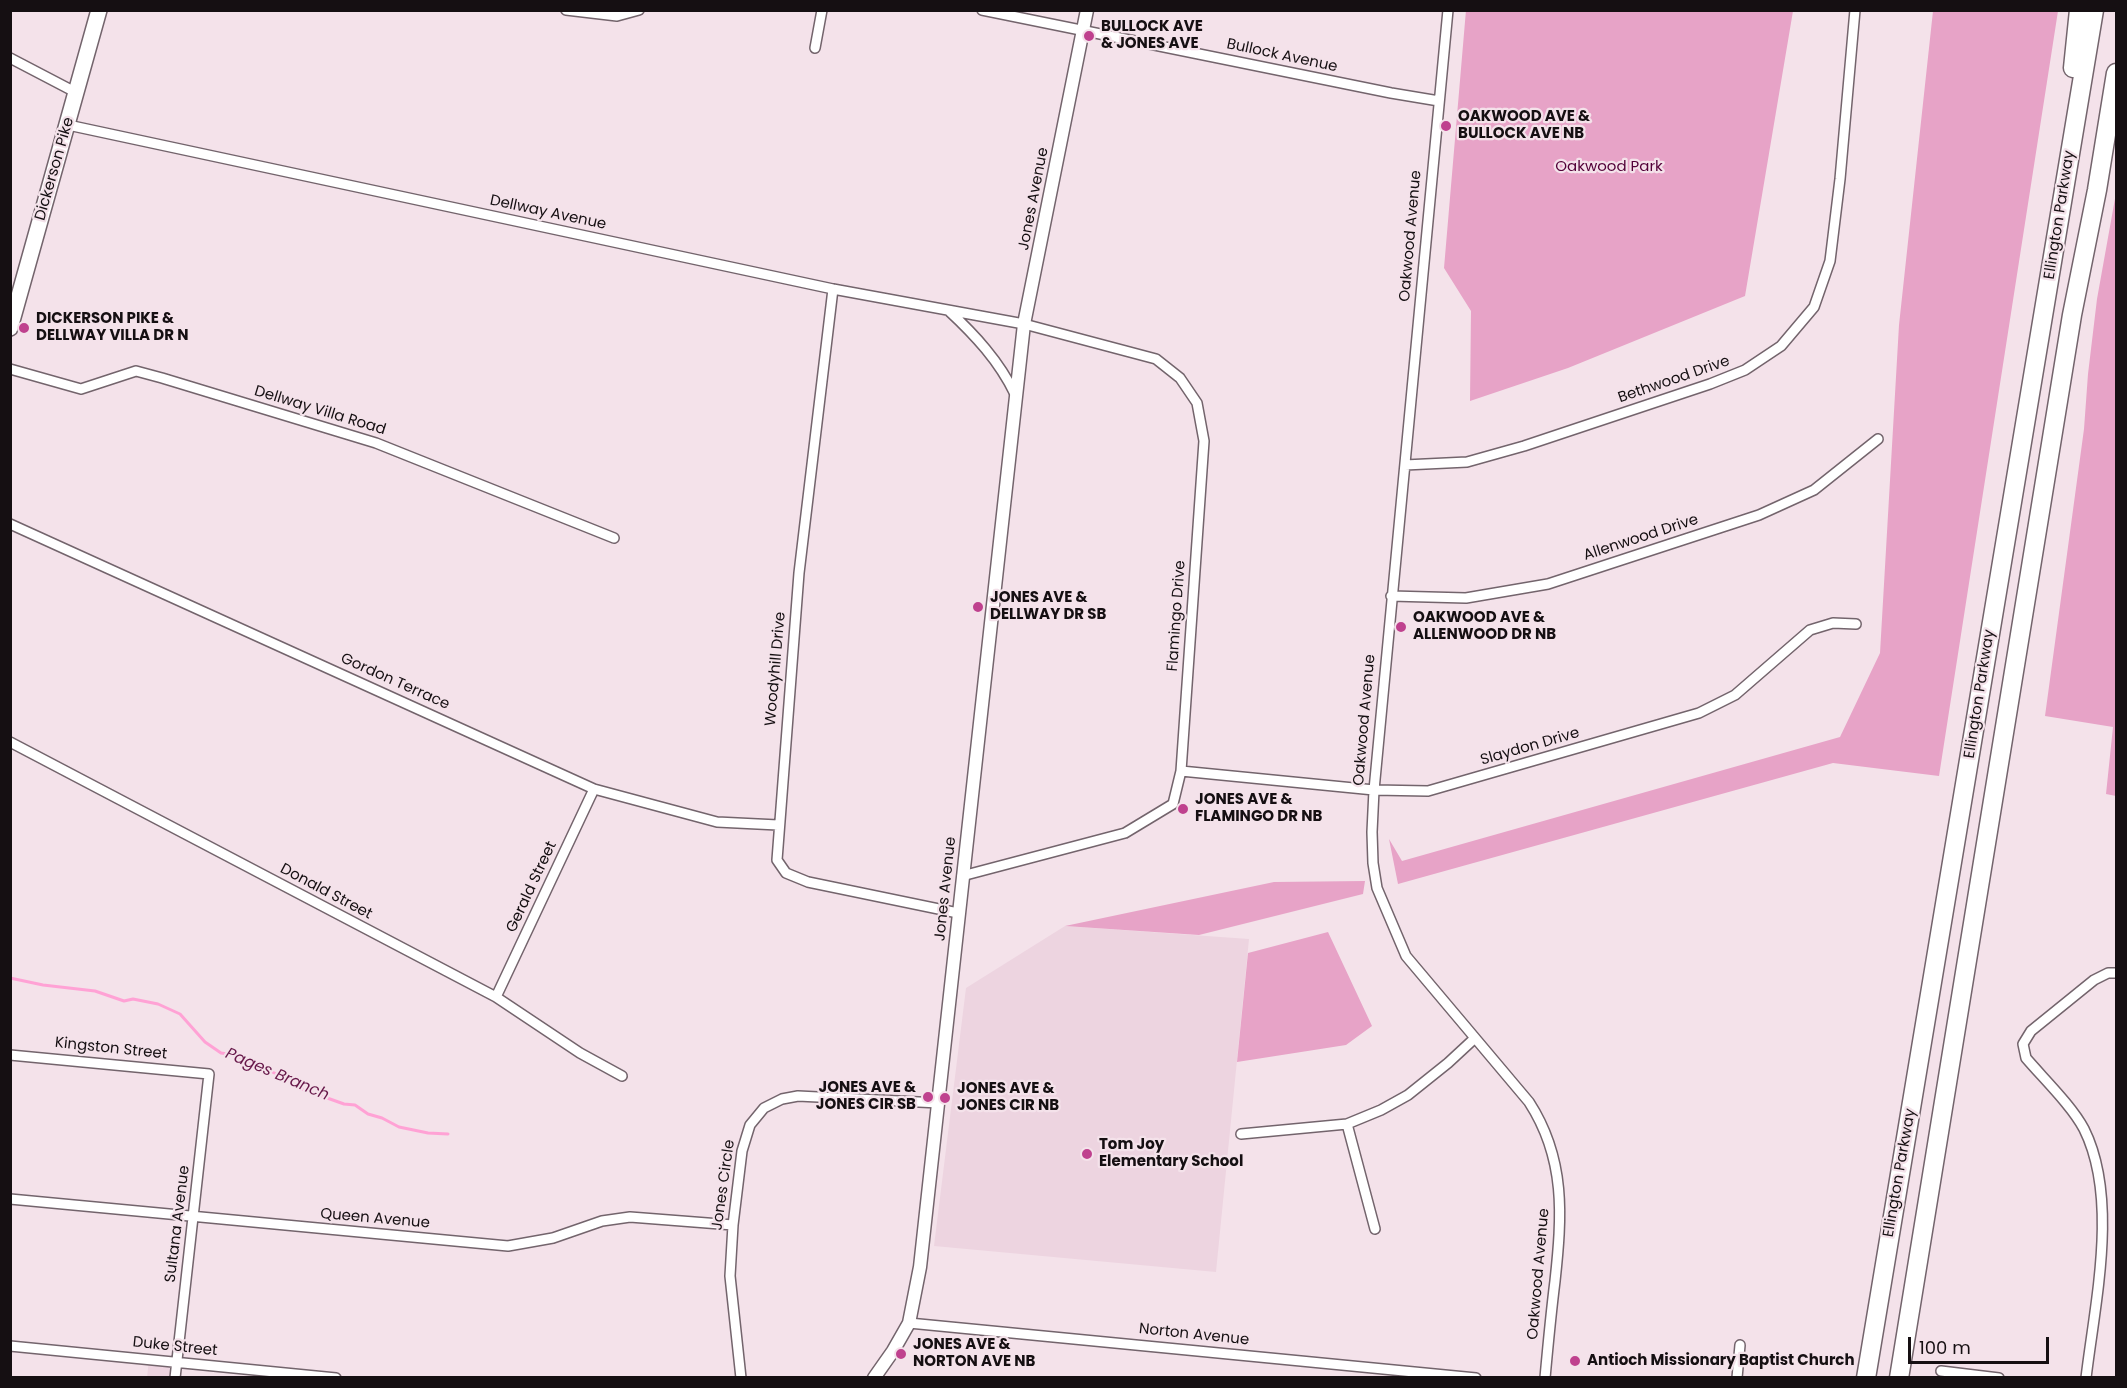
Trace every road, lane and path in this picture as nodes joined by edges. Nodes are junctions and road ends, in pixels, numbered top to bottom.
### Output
1 (99, 10) edge
2 (566, 10) edge
3 (639, 10) edge
4 (822, 10) edge
5 (982, 10) edge
6 (1088, 10) edge
7 (1448, 10) edge
8 (1855, 10) edge
9 (2079, 10) edge
10 (2094, 10) edge
11 (1083, 30) junction
12 (815, 48) dead end
13 (10, 58) edge
14 (2116, 73) edge
15 (77, 93) junction
16 (1439, 101) junction
17 (2116, 123) edge
18 (68, 125) junction
19 (2097, 190) junction
20 (833, 289) junction
21 (14, 301) edge
22 (2044, 308) junction
23 (948, 310) junction
24 (1024, 324) junction
25 (10, 328) edge
26 (10, 369) edge
27 (1015, 394) junction
28 (1878, 439) dead end
29 (1405, 465) junction
30 (10, 524) edge
31 (614, 538) dead end
32 (1391, 596) junction
33 (1856, 624) dead end
34 (10, 742) edge
35 (1181, 771) junction
36 (594, 789) junction
37 (1374, 790) junction
38 (778, 825) junction
39 (962, 876) junction
40 (958, 913) junction
41 (2116, 973) edge
42 (496, 997) junction
43 (1475, 1038) junction
44 (10, 1054) edge
45 (209, 1074) joint
46 (622, 1076) dead end
47 (939, 1103) junction
48 (1347, 1124) junction
49 (1241, 1134) dead end
50 (10, 1199) edge
51 (194, 1217) junction
52 (733, 1225) junction
53 (1374, 1229) dead end
54 (909, 1323) junction
55 (1740, 1345) dead end
56 (10, 1346) edge
57 (176, 1362) junction
58 (1941, 1371) dead end
59 (175, 1377) edge
60 (336, 1377) edge
61 (741, 1377) edge
62 (874, 1377) edge
63 (1476, 1377) edge
64 (1545, 1377) edge
65 (1737, 1377) edge
66 (1866, 1377) edge
67 (1899, 1377) edge
68 (1999, 1377) edge
69 (2086, 1377) edge

1 - 15 main road, Dickerson Pike
2 - 3 street
4 - 12 street
5 - 11 street, Bullock Avenue
6 - 11 street, Jones Avenue
7 - 16 street, Oakwood Avenue
8 - 29 street, Bethwood Drive
9 - 22 highway
10 - 22 highway, Ellington Parkway
11 - 16 street, Bullock Avenue
11 - 24 street, Jones Avenue
13 - 15 street
14 - 19 highway, Ellington Parkway
15 - 18 main road, Dickerson Pike
16 - 29 street, Oakwood Avenue
17 - 19 highway
18 - 20 street, Dellway Avenue
18 - 21 main road, Dickerson Pike
19 - 67 highway, Ellington Parkway
20 - 23 street, Dellway Avenue
20 - 38 street, Woodyhill Drive
21 - 25 main road, Dickerson Pike
22 - 66 highway, Ellington Parkway
23 - 24 street, Dellway Avenue
23 - 27 street
24 - 27 street, Jones Avenue
24 - 35 street, Flamingo Drive
26 - 31 street, Dellway Villa Road
27 - 39 street, Jones Avenue
28 - 32 street, Allenwood Drive
29 - 32 street, Oakwood Avenue
30 - 36 street, Gordon Terrace
32 - 37 street, Oakwood Avenue
33 - 37 street, Slaydon Drive
34 - 42 street, Donald Street
35 - 37 street, Slaydon Drive
35 - 39 street, Flamingo Drive
36 - 38 street, Gordon Terrace
36 - 42 street, Gerald Street
37 - 43 street, Oakwood Avenue
38 - 40 street, Woodyhill Drive
39 - 40 street, Jones Avenue
40 - 47 street, Jones Avenue
41 - 69 street
42 - 46 street, Donald Street
43 - 48 street
43 - 64 street, Oakwood Avenue
44 - 45 street, Kingston Street
45 - 51 street, Sultana Avenue
47 - 52 street, Jones Circle
47 - 54 street, Jones Avenue
48 - 49 street
48 - 53 street
50 - 51 street, Queen Avenue
51 - 52 street, Queen Avenue
51 - 57 street, Sultana Avenue
52 - 61 street, Jones Circle
54 - 62 street, Jones Avenue
54 - 63 street, Norton Avenue
55 - 65 street
56 - 57 street, Duke Street
57 - 59 street, Sultana Avenue
57 - 60 street, Duke Street
58 - 68 street

